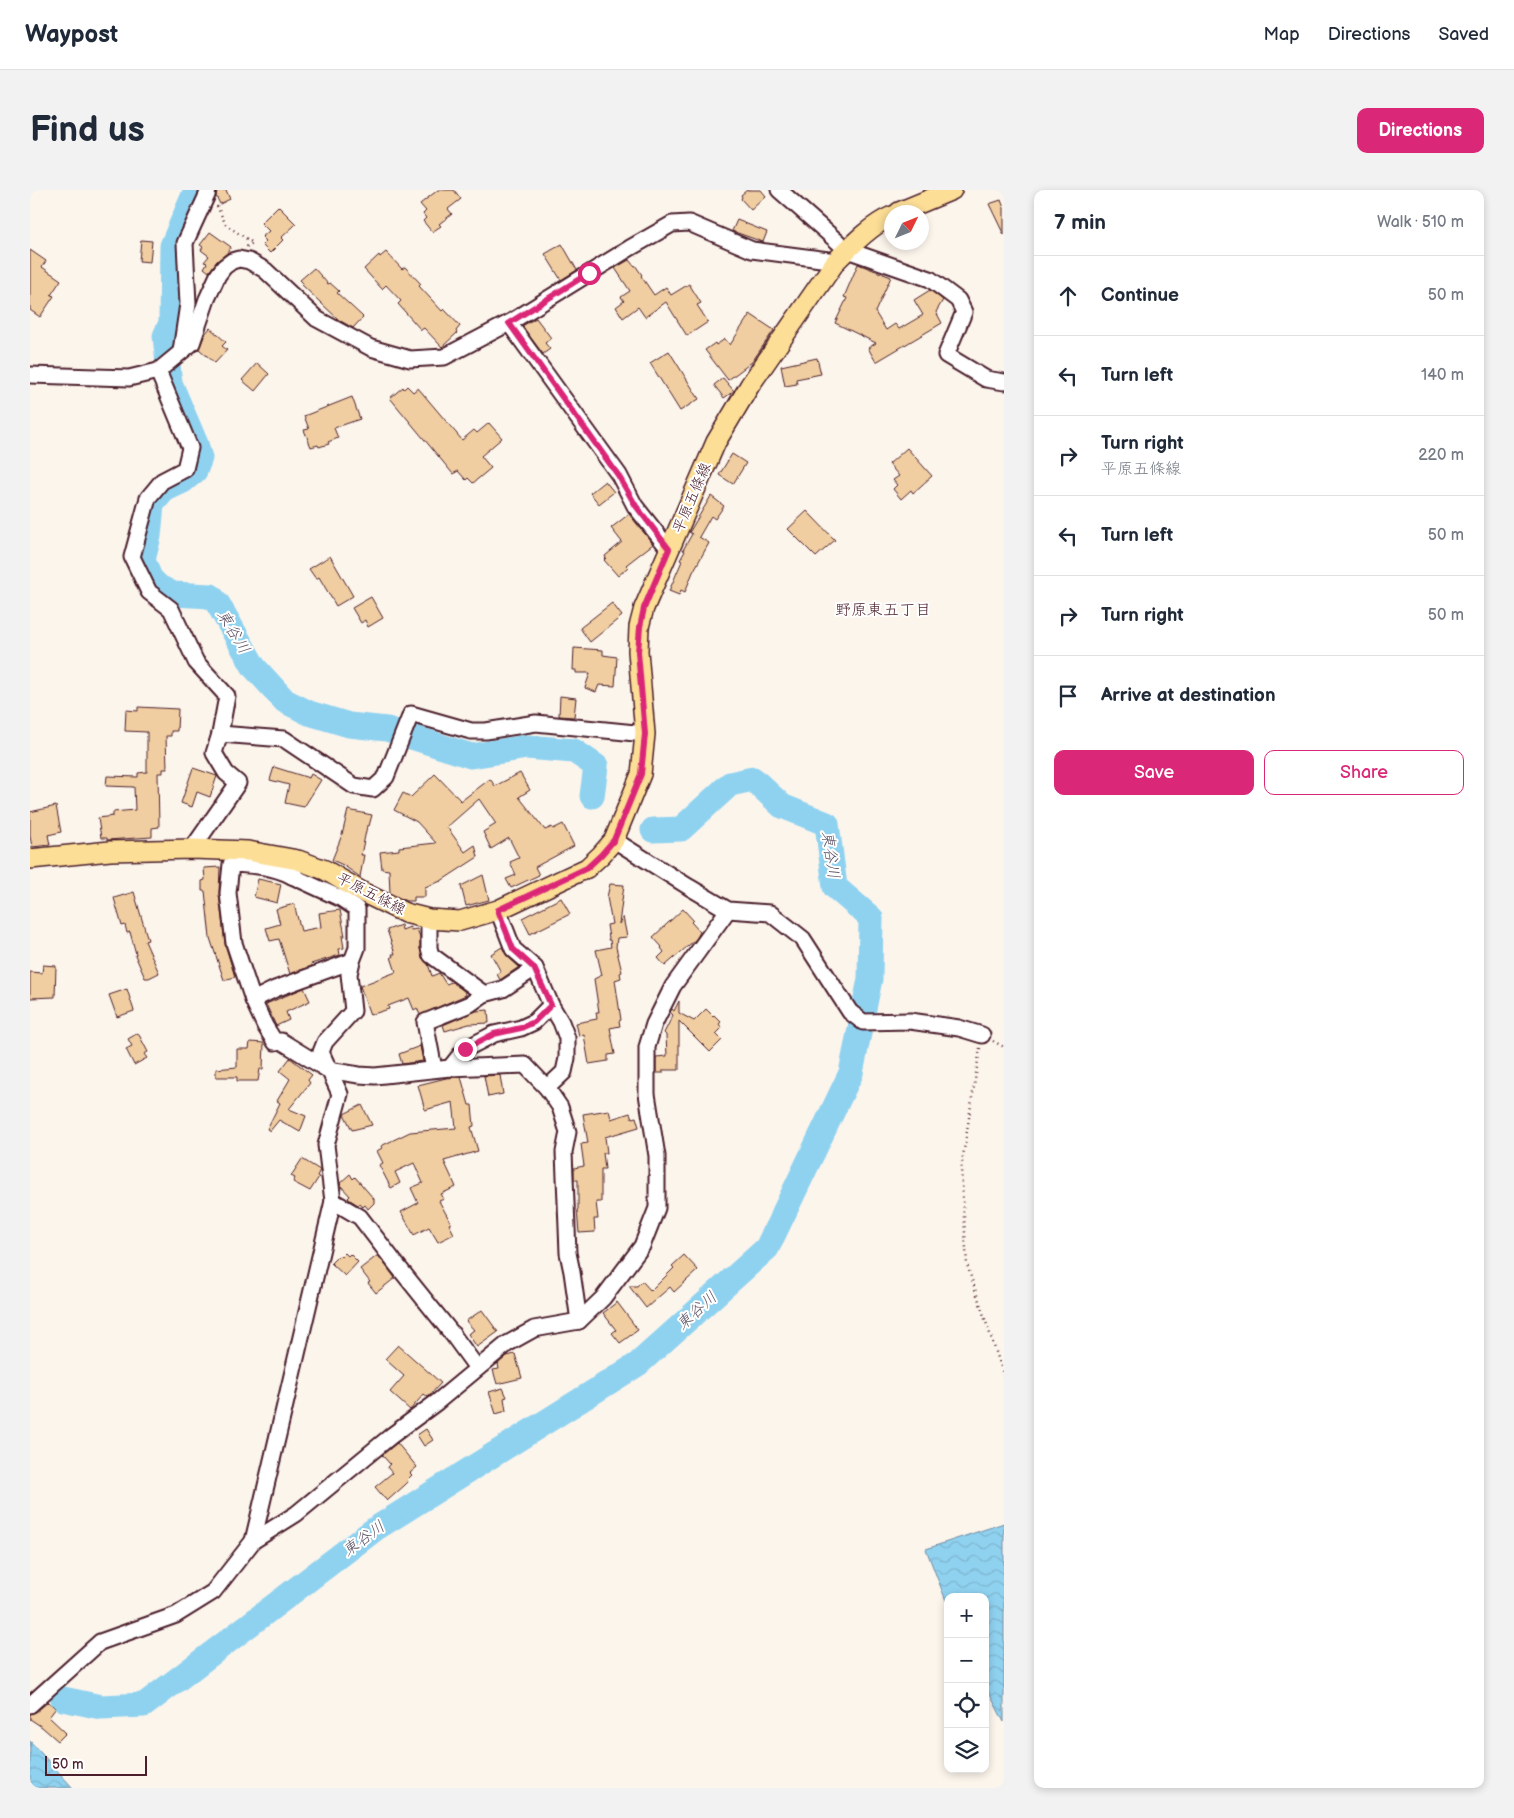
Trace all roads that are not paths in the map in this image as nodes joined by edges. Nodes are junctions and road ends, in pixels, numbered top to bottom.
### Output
1 (779, 190) edge
2 (952, 190) edge
3 (208, 193) edge
4 (916, 205) edge
5 (884, 219) edge
6 (841, 256) junction
7 (509, 323) junction
8 (181, 351) junction
9 (158, 371) junction
10 (30, 374) edge
11 (1004, 382) edge
12 (669, 549) junction
13 (220, 734) junction
14 (645, 734) junction
15 (614, 840) junction
16 (192, 849) junction
17 (30, 859) edge
18 (295, 868) junction
19 (498, 910) junction
20 (728, 910) junction
21 (429, 919) junction
22 (352, 961) junction
23 (534, 968) junction
24 (484, 994) junction
25 (253, 1000) junction
26 (551, 1005) junction
27 (982, 1035) road end
28 (450, 1068) junction
29 (328, 1070) junction
30 (434, 1070) junction
31 (547, 1088) junction
32 (333, 1201) junction
33 (579, 1321) junction
34 (476, 1368) junction
35 (253, 1542) junction
36 (30, 1705) edge

1 - 6 street
2 - 4 main road
3 - 8 street
5 - 6 main road, 平原五條線
6 - 7 street
6 - 11 street
6 - 12 main road, 平原五條線
7 - 8 street
7 - 12 street
8 - 9 street
9 - 10 street
9 - 13 street
12 - 14 main road, 平原五條線
13 - 14 street
13 - 16 street
14 - 15 main road, 平原五條線
15 - 19 main road, 平原五條線
15 - 20 street
16 - 17 main road, 平原五條線
16 - 18 main road, 平原五條線
18 - 21 main road, 平原五條線
18 - 22 street
18 - 25 street
19 - 21 main road, 平原五條線
19 - 23 street
20 - 27 street
20 - 33 street
21 - 24 street
22 - 25 street
22 - 29 street
23 - 24 street
23 - 26 street
24 - 30 street
25 - 29 street
26 - 28 street
26 - 31 street
28 - 30 street
28 - 31 street
29 - 30 street
29 - 32 street
31 - 33 street
32 - 34 street
32 - 35 street
33 - 34 street
34 - 35 street
35 - 36 street

